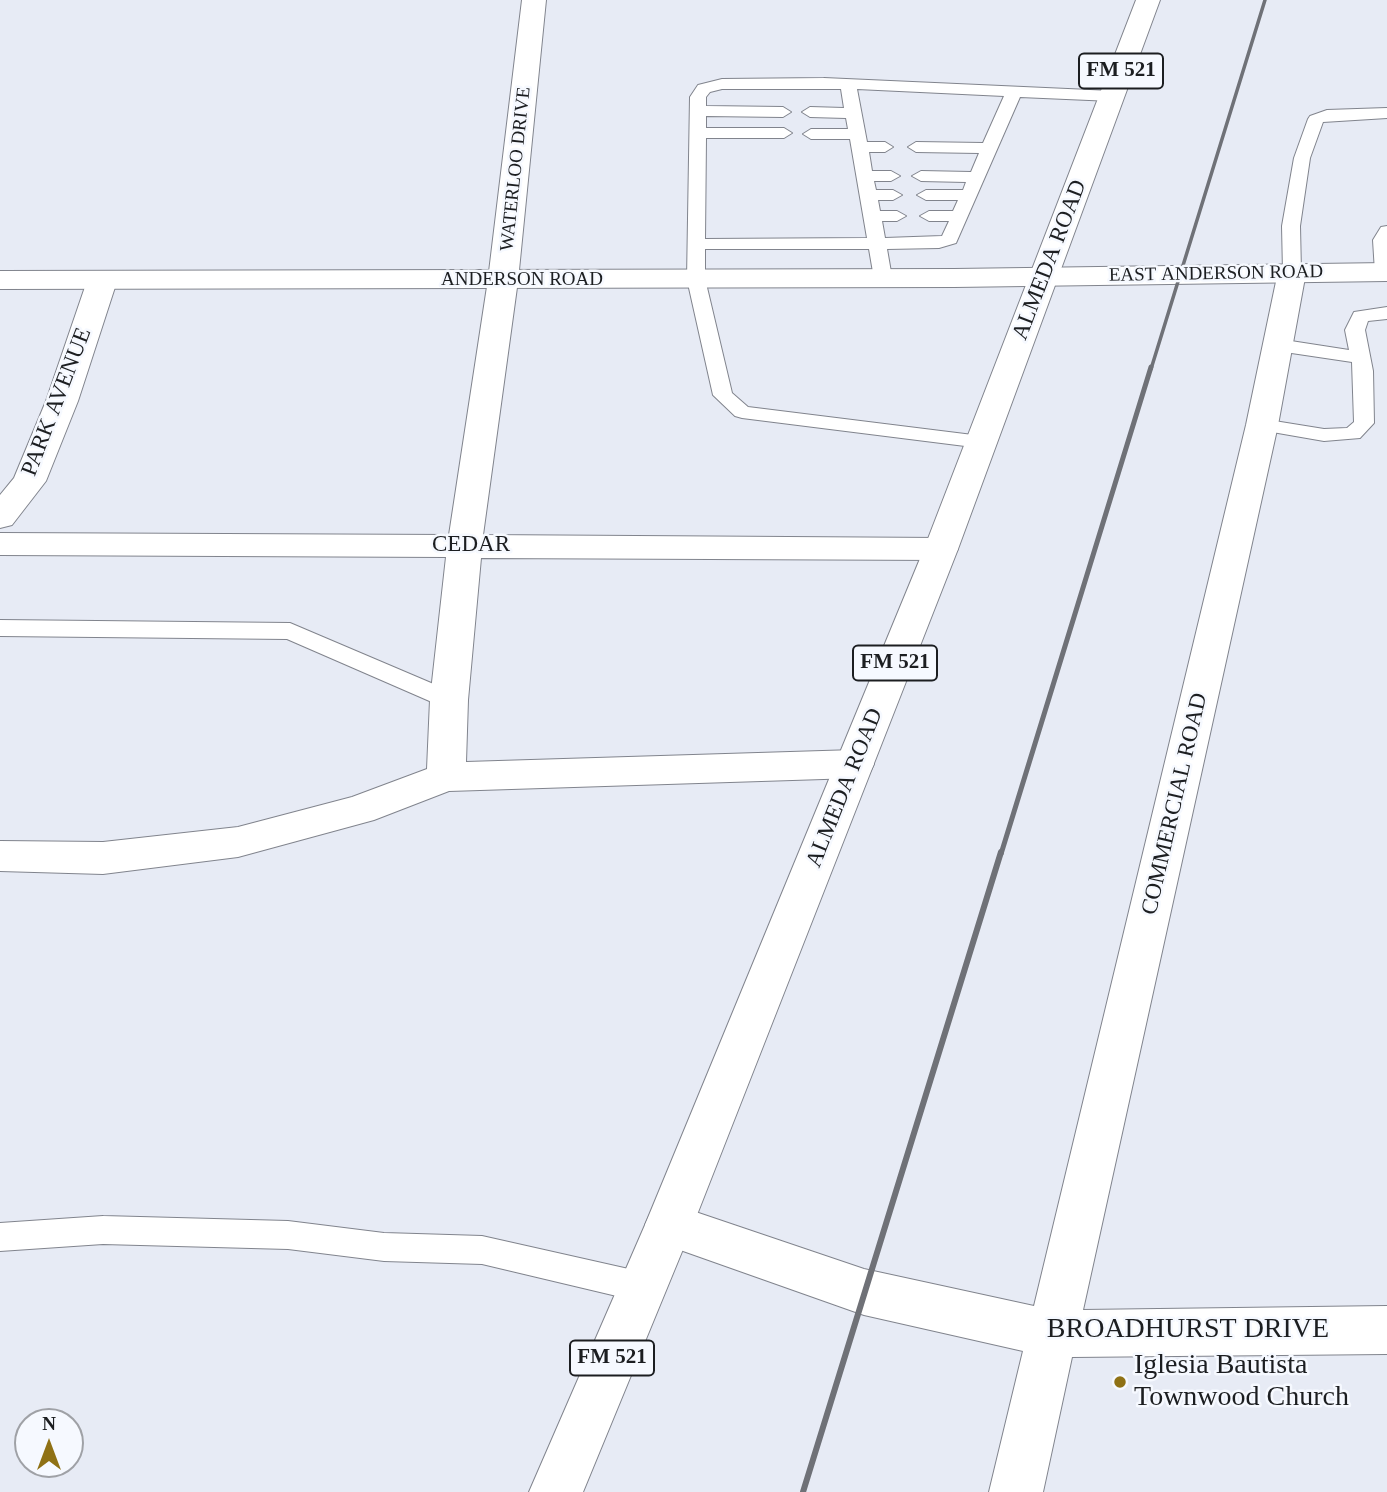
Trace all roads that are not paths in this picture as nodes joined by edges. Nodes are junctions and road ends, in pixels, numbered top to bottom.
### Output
1 (534, 0) edge
2 (1148, 0) edge
3 (1014, 91) junction
4 (1112, 96) junction
5 (698, 112) junction
6 (1387, 114) edge
7 (854, 119) junction
8 (886, 152) dead end
9 (917, 153) dead end
10 (987, 153) junction
11 (865, 176) junction
12 (891, 176) dead end
13 (921, 176) dead end
14 (977, 177) junction
15 (868, 195) junction
16 (893, 195) dead end
17 (926, 195) dead end
18 (969, 195) junction
19 (931, 223) dead end
20 (899, 224) dead end
21 (957, 224) junction
22 (875, 230) junction
23 (1387, 231) edge
24 (696, 244) junction
25 (1292, 272) junction
26 (1385, 272) edge
27 (1044, 276) junction
28 (883, 278) junction
29 (696, 279) junction
30 (0, 280) edge
31 (503, 280) junction
32 (102, 281) junction
33 (1387, 313) edge
34 (1278, 345) junction
35 (1361, 358) junction
36 (1262, 425) junction
37 (981, 442) junction
38 (0, 517) edge
39 (0, 544) edge
40 (465, 545) junction
41 (941, 549) junction
42 (0, 628) edge
43 (449, 700) junction
44 (855, 764) junction
45 (446, 777) junction
46 (0, 856) edge
47 (669, 1225) junction
48 (0, 1237) edge
49 (642, 1287) junction
50 (1387, 1330) edge
51 (1053, 1334) junction
52 (556, 1492) edge
53 (1016, 1492) edge

1 - 31 street, WATERLOO DRIVE
2 - 4 street, ALMEDA ROAD / FM 521
3 - 4 lane
3 - 7 lane
3 - 10 lane
4 - 27 street, ALMEDA ROAD / FM 521
5 - 5 lane
5 - 7 lane
5 - 24 lane
6 - 25 lane
7 - 7 lane
7 - 8 lane
7 - 11 lane
9 - 10 lane
10 - 14 lane
11 - 12 lane
11 - 15 lane
13 - 14 lane
14 - 18 lane
15 - 16 lane
15 - 22 lane
17 - 18 lane
18 - 21 lane
19 - 21 lane
20 - 22 lane
21 - 22 lane
22 - 24 lane
22 - 28 lane
23 - 26 lane
24 - 29 lane
25 - 26 street, EAST ANDERSON ROAD
25 - 27 street, EAST ANDERSON ROAD
25 - 34 street, COMMERCIAL ROAD
27 - 28 street, ANDERSON ROAD
27 - 37 street, ALMEDA ROAD / FM 521
28 - 29 street, ANDERSON ROAD
29 - 31 street, ANDERSON ROAD
29 - 37 lane
30 - 32 street, ANDERSON ROAD
31 - 32 street, ANDERSON ROAD
31 - 40 street, WATERLOO DRIVE
32 - 38 street, PARK AVENUE
33 - 35 lane
34 - 35 lane
34 - 36 street, COMMERCIAL ROAD
35 - 36 lane
36 - 51 street, COMMERCIAL ROAD
37 - 41 street, ALMEDA ROAD / FM 521
39 - 40 street, CEDAR
40 - 41 street, CEDAR
40 - 43 street, WATERLOO DRIVE
41 - 44 street, ALMEDA ROAD / FM 521
42 - 43 lane
43 - 45 street, WATERLOO DRIVE
44 - 45 street
44 - 47 street, ALMEDA ROAD / FM 521
45 - 46 street
47 - 49 street, ALMEDA ROAD / FM 521
47 - 51 street, BROADHURST DRIVE
48 - 49 lane
49 - 52 street, ALMEDA ROAD / FM 521
50 - 51 street, BROADHURST DRIVE
51 - 53 street, COMMERCIAL ROAD

